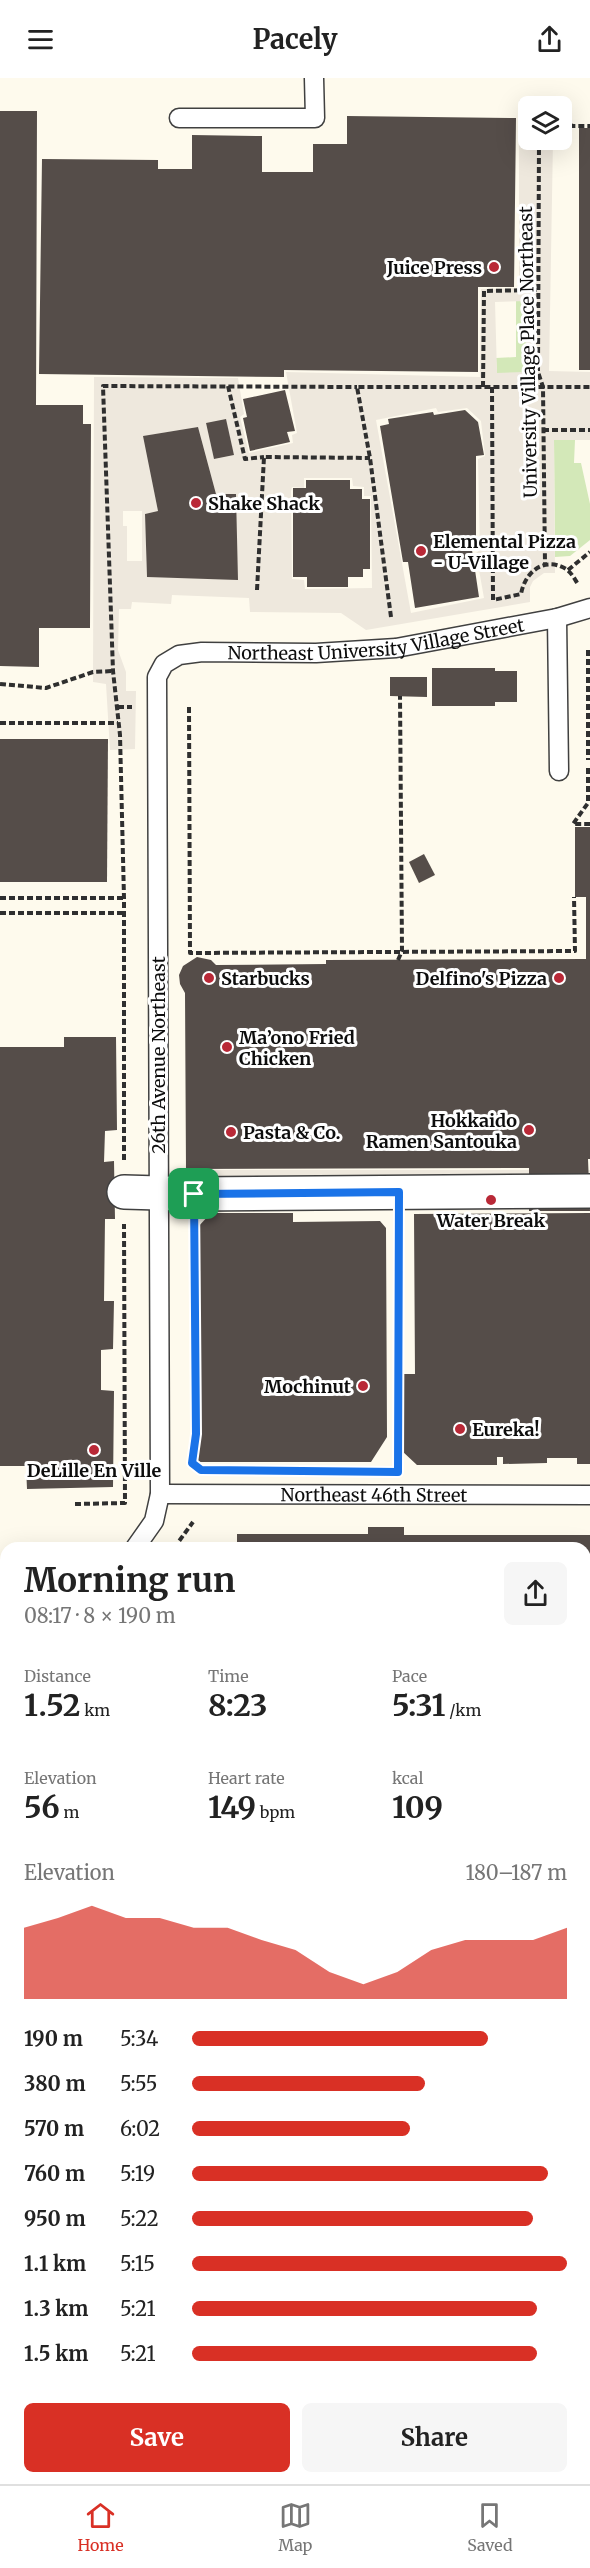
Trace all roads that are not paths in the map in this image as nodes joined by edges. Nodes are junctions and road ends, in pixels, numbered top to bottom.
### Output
1 (314, 78) edge
2 (179, 118) dead end
3 (589, 608) edge
4 (557, 618) junction
5 (164, 664) joint
6 (559, 771) dead end
7 (590, 1191) edge
8 (124, 1192) road end
9 (159, 1193) junction
10 (160, 1494) junction
11 (590, 1495) edge
12 (139, 1542) edge

1 - 2 lane
3 - 4 lane, Northeast University Village Street
4 - 5 lane, Northeast University Village Street
4 - 6 lane
5 - 9 lane, 26th Avenue Northeast
7 - 9 street
8 - 9 street
9 - 10 lane, 26th Avenue Northeast
10 - 11 lane, Northeast 46th Street
10 - 12 lane, 26th Avenue Northeast

